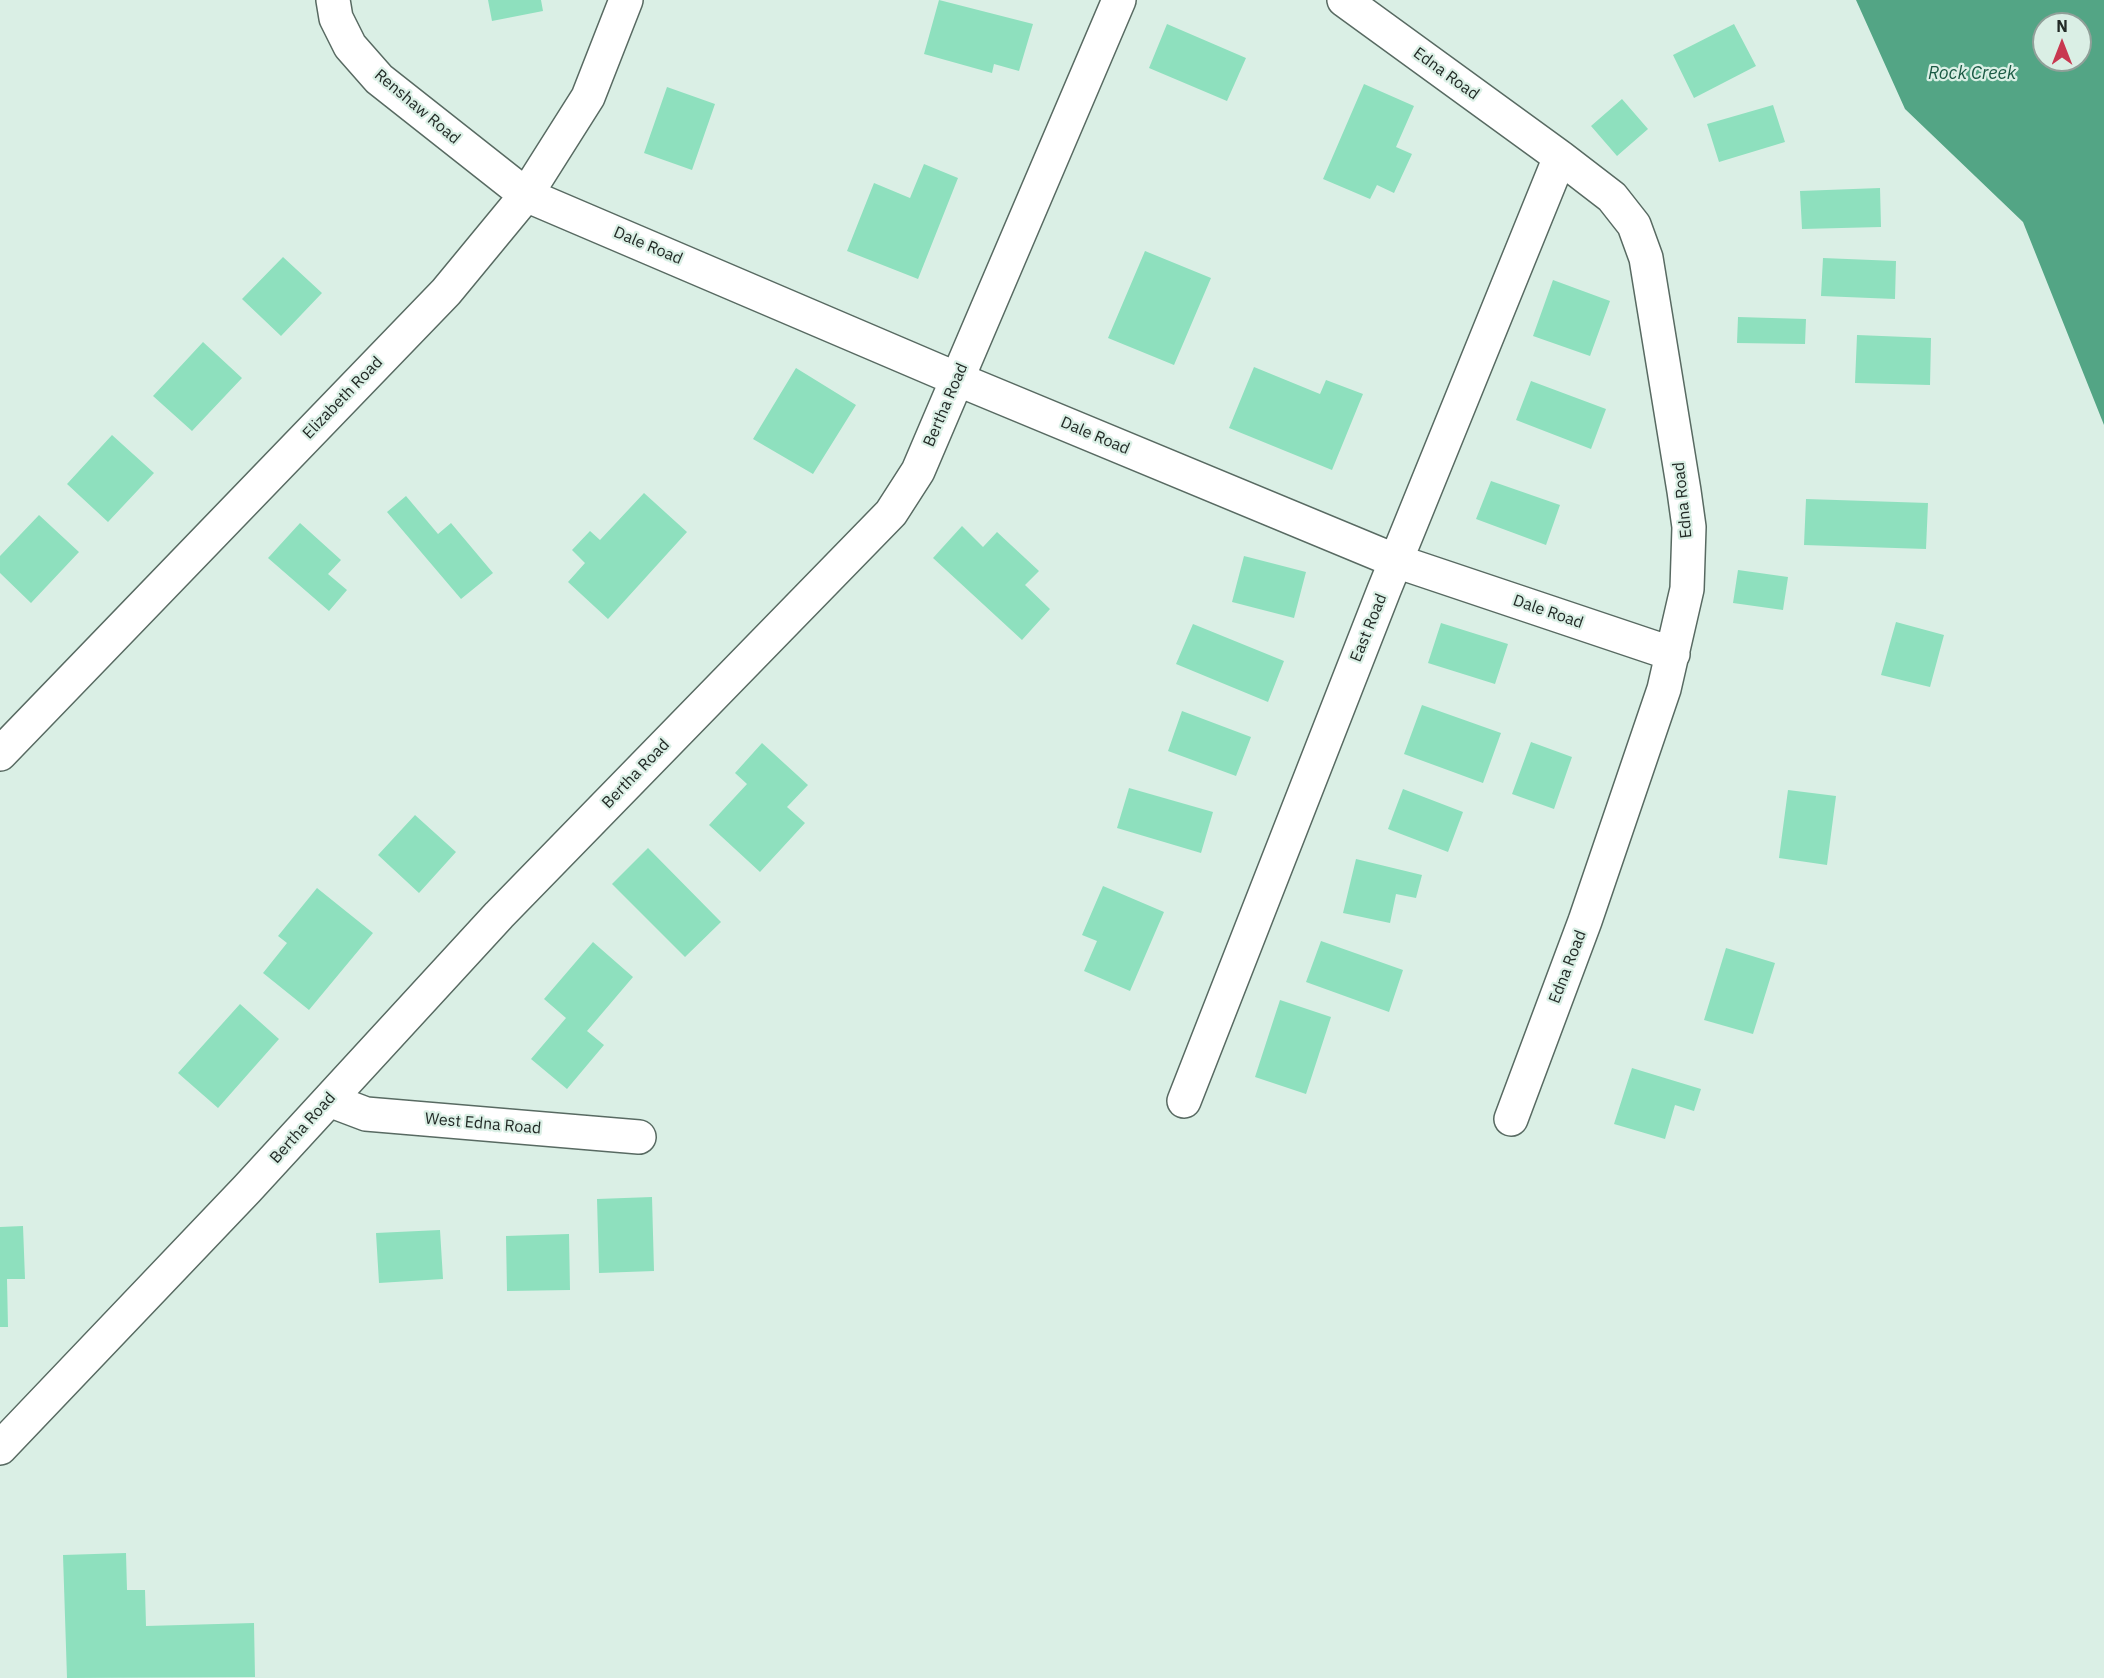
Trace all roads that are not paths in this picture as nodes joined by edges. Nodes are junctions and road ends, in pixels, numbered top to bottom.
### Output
1 (333, 0) edge
2 (626, 0) edge
3 (1119, 0) edge
4 (1344, 0) edge
5 (1560, 157) junction
6 (526, 195) junction
7 (957, 379) junction
8 (1396, 561) junction
9 (1673, 654) junction
10 (0, 754) edge
11 (329, 1100) junction
12 (1184, 1101) dead end
13 (1510, 1119) dead end
14 (639, 1137) dead end
15 (0, 1448) edge

1 - 6 street, Renshaw Road
2 - 6 street, Elizabeth Road
3 - 7 street, Bertha Road
4 - 5 street, Edna Road
5 - 8 street, East Road
5 - 9 street, Edna Road
6 - 7 street, Dale Road
6 - 10 street, Elizabeth Road
7 - 8 street, Dale Road
7 - 11 street, Bertha Road
8 - 9 street, Dale Road
8 - 12 street, East Road
9 - 13 street, Edna Road
11 - 14 street, West Edna Road
11 - 15 street, Bertha Road

